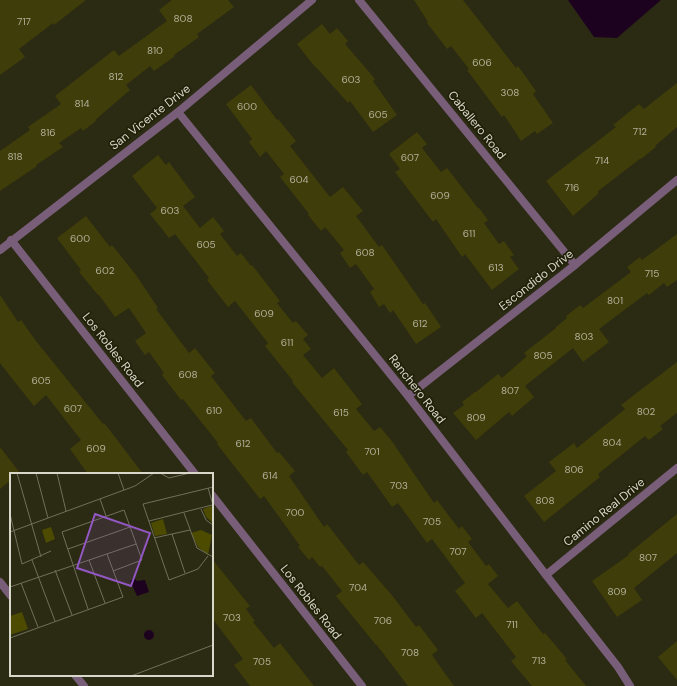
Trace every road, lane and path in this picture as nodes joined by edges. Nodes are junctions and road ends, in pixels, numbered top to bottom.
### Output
1 (312, 0) edge
2 (359, 0) edge
3 (178, 112) junction
4 (677, 180) edge
5 (11, 240) junction
6 (0, 250) edge
7 (575, 265) junction
8 (408, 396) junction
9 (677, 468) edge
10 (194, 473) edge
11 (213, 496) edge
12 (546, 575) junction
13 (0, 582) edge
14 (10, 595) edge
15 (76, 676) edge
16 (84, 686) edge
17 (362, 686) edge
18 (630, 686) edge

1 - 3 street, San Vicente Drive
2 - 7 street, Caballero Road
3 - 5 street, San Vicente Drive
3 - 8 street, Ranchero Road
4 - 7 street, Escondido Drive
5 - 6 street, San Vicente Drive
5 - 10 street, Los Robles Road
7 - 8 street, Escondido Drive
8 - 12 street, Ranchero Road
9 - 12 street, Camino Real Drive
11 - 17 street, Los Robles Road
12 - 18 street, Ranchero Road
13 - 14 street
15 - 16 street

